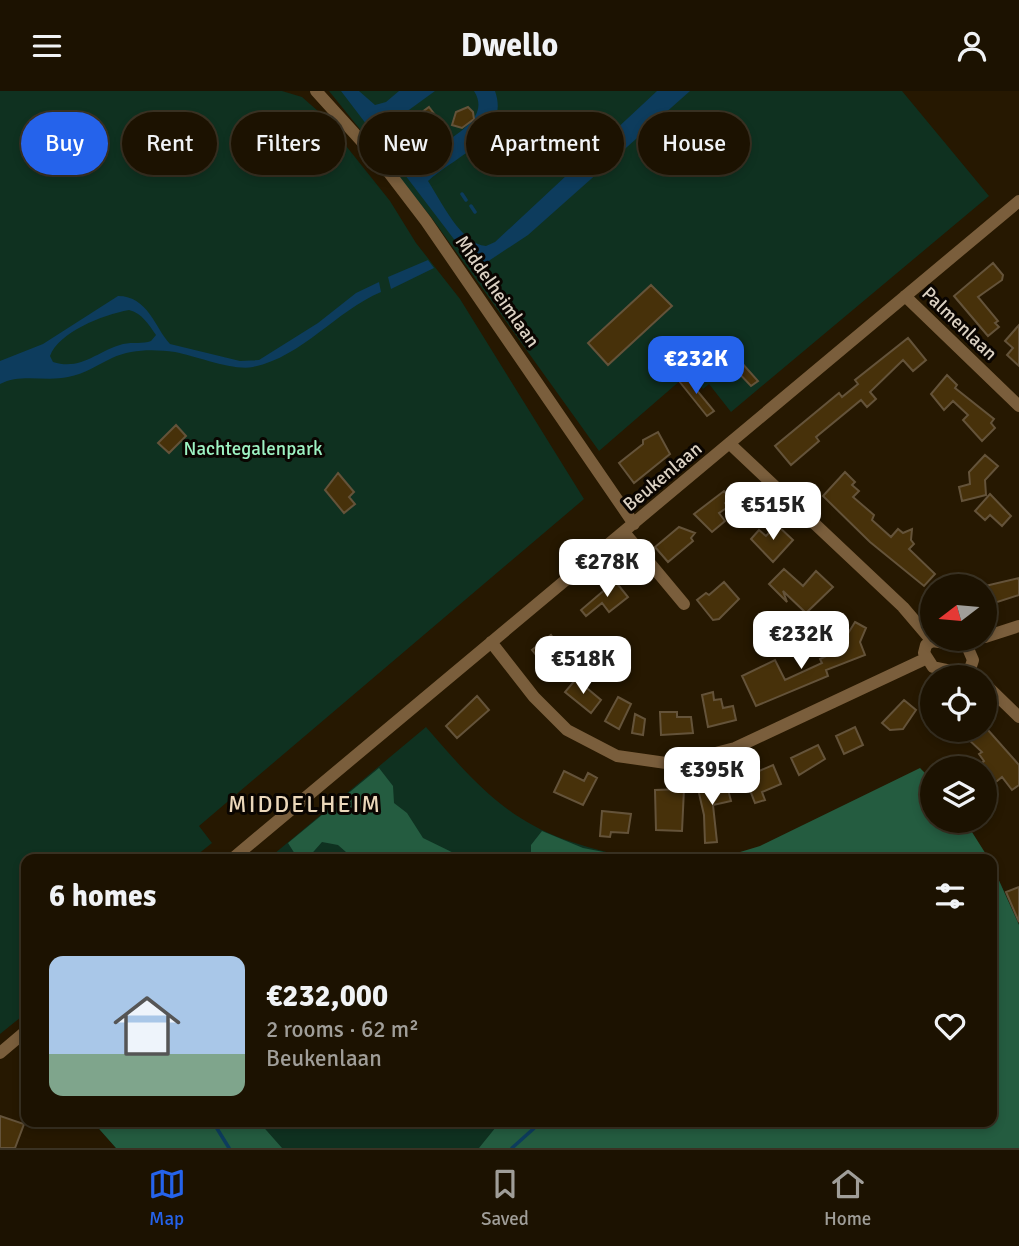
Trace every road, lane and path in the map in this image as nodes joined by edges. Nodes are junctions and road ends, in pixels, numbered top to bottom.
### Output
1 (317, 91) edge
2 (1019, 201) edge
3 (905, 296) junction
4 (1019, 406) edge
5 (734, 448) junction
6 (629, 528) junction
7 (684, 604) dead end
8 (1019, 626) edge
9 (920, 627) edge
10 (998, 633) edge
11 (491, 642) junction
12 (925, 651) edge
13 (925, 659) junction
14 (932, 665) edge
15 (997, 696) edge
16 (1019, 717) edge
17 (238, 854) edge
18 (21, 1035) edge
19 (0, 1053) edge

1 - 6 street, Middelheimlaan
2 - 3 street, Beukenlaan
3 - 4 street, Palmenlaan
3 - 5 street, Beukenlaan
5 - 6 street, Beukenlaan
5 - 9 street
6 - 7 street, Middelheimlaan
6 - 11 street, Beukenlaan
8 - 10 street
11 - 13 street
11 - 17 street, Beukenlaan
12 - 13 street
13 - 14 street
15 - 16 street
18 - 19 street

